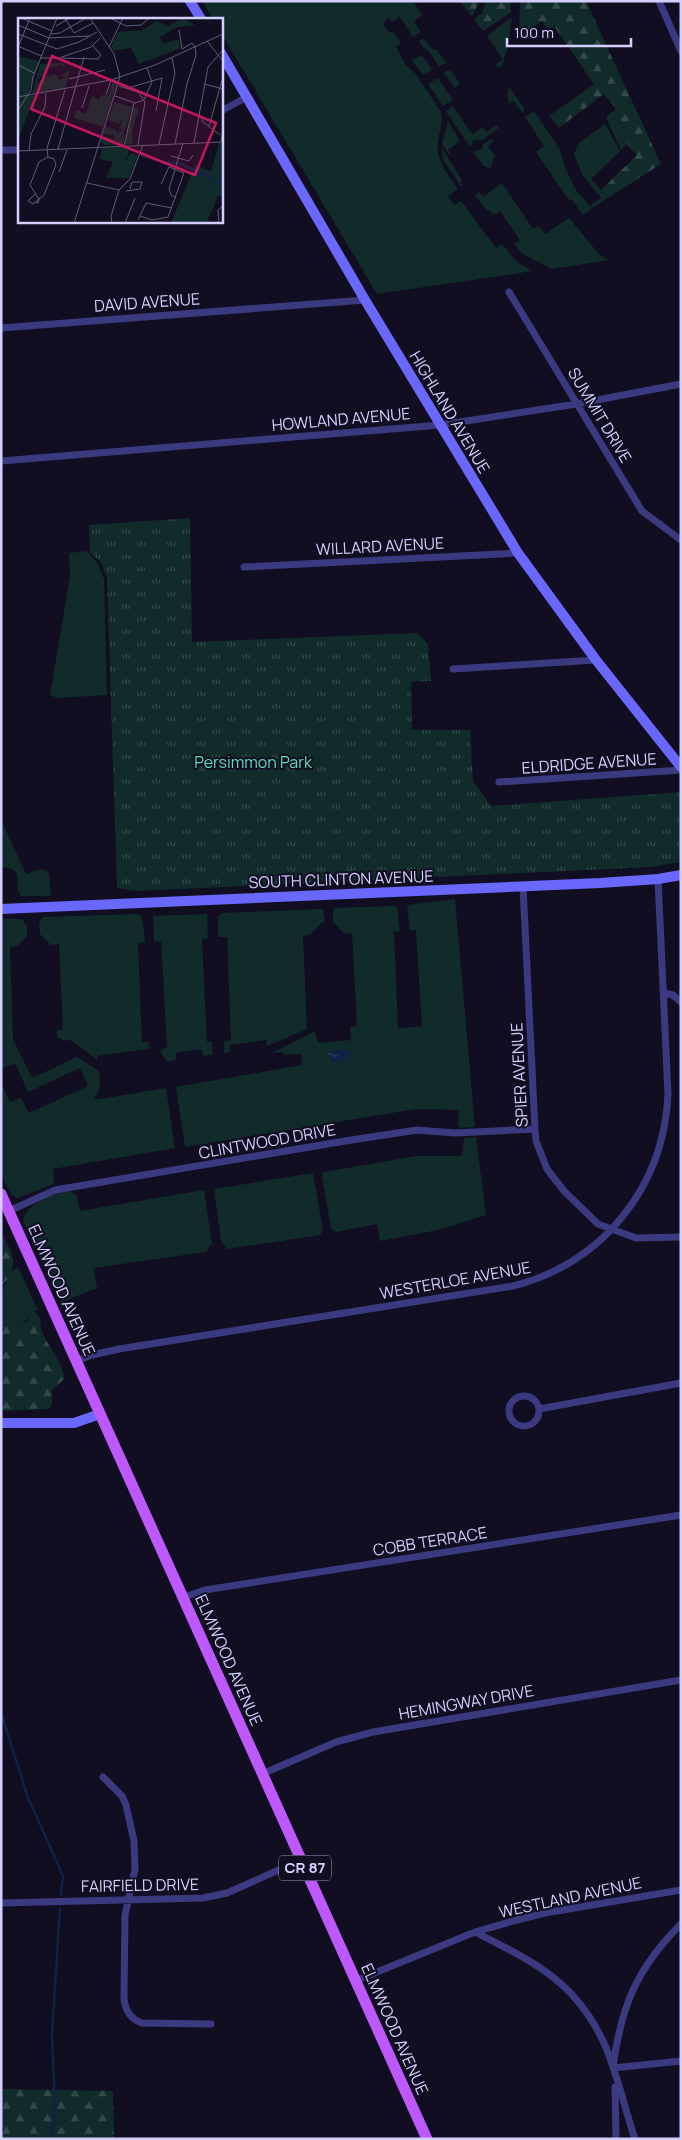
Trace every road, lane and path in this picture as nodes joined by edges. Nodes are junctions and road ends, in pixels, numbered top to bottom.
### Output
1 (190, 1) edge
2 (659, 1) edge
3 (200, 18) edge
4 (681, 51) edge
5 (222, 56) edge
6 (247, 97) junction
7 (222, 110) edge
8 (1, 150) edge
9 (18, 150) edge
10 (509, 292) dead end
11 (365, 300) junction
12 (1, 328) edge
13 (681, 384) edge
14 (576, 404) junction
15 (440, 425) junction
16 (1, 461) edge
17 (681, 540) edge
18 (518, 552) junction
19 (244, 567) dead end
20 (596, 660) junction
21 (453, 669) dead end
22 (681, 768) edge
23 (499, 782) dead end
24 (681, 875) edge
25 (658, 879) junction
26 (523, 887) junction
27 (1, 909) edge
28 (664, 993) junction
29 (681, 1002) edge
30 (535, 1129) junction
31 (1, 1194) edge
32 (9, 1211) junction
33 (612, 1230) junction
34 (681, 1237) edge
35 (76, 1361) junction
36 (681, 1383) edge
37 (539, 1408) junction
38 (100, 1414) junction
39 (1, 1423) edge
40 (681, 1515) edge
41 (184, 1597) junction
42 (681, 1680) edge
43 (262, 1774) junction
44 (103, 1777) dead end
45 (301, 1860) junction
46 (681, 1890) edge
47 (128, 1898) junction
48 (1, 1903) edge
49 (681, 1924) edge
50 (475, 1932) junction
51 (355, 1980) junction
52 (211, 2024) dead end
53 (681, 2061) edge
54 (612, 2068) junction
55 (427, 2139) edge
56 (616, 2139) edge
57 (635, 2139) edge

1 - 3 street
2 - 4 street
5 - 6 street, HIGHLAND AVENUE
6 - 7 street
6 - 11 street, HIGHLAND AVENUE
8 - 9 street
10 - 14 street, SUMMIT DRIVE
11 - 12 street, DAVID AVENUE
11 - 15 street, HIGHLAND AVENUE
13 - 14 street, HOWLAND AVENUE
14 - 15 street, HOWLAND AVENUE
14 - 17 street, SUMMIT DRIVE
15 - 16 street, HOWLAND AVENUE
15 - 18 street, HIGHLAND AVENUE
18 - 19 street, WILLARD AVENUE
18 - 20 street, HIGHLAND AVENUE
20 - 21 street
20 - 22 street, HIGHLAND AVENUE
22 - 23 street, ELDRIDGE AVENUE
24 - 25 street, SOUTH CLINTON AVENUE
25 - 26 street, SOUTH CLINTON AVENUE
25 - 28 street, WESTERLOE AVENUE
26 - 27 street, SOUTH CLINTON AVENUE
26 - 30 street, SPIER AVENUE
28 - 29 street
28 - 33 street, WESTERLOE AVENUE
30 - 32 street, CLINTWOOD DRIVE
30 - 33 street, SPIER AVENUE
31 - 32 main road, ELMWOOD AVENUE / CR 87
32 - 35 main road, ELMWOOD AVENUE / CR 87
33 - 34 street, SPIER AVENUE
33 - 35 street, WESTERLOE AVENUE
35 - 38 main road, ELMWOOD AVENUE / CR 87
36 - 37 street
37 - 37 street
38 - 39 street
38 - 41 main road, ELMWOOD AVENUE / CR 87
40 - 41 street, COBB TERRACE
41 - 43 main road, ELMWOOD AVENUE / CR 87
42 - 43 street, HEMINGWAY DRIVE
43 - 45 main road, ELMWOOD AVENUE / CR 87
44 - 47 street
45 - 47 street, FAIRFIELD DRIVE
45 - 51 main road, ELMWOOD AVENUE / CR 87
46 - 50 street, WESTLAND AVENUE
47 - 48 street, FAIRFIELD DRIVE
47 - 52 street
49 - 54 street
50 - 51 street, WESTLAND AVENUE
50 - 54 street
51 - 55 main road, ELMWOOD AVENUE / CR 87
53 - 54 street
54 - 56 street
54 - 57 street

